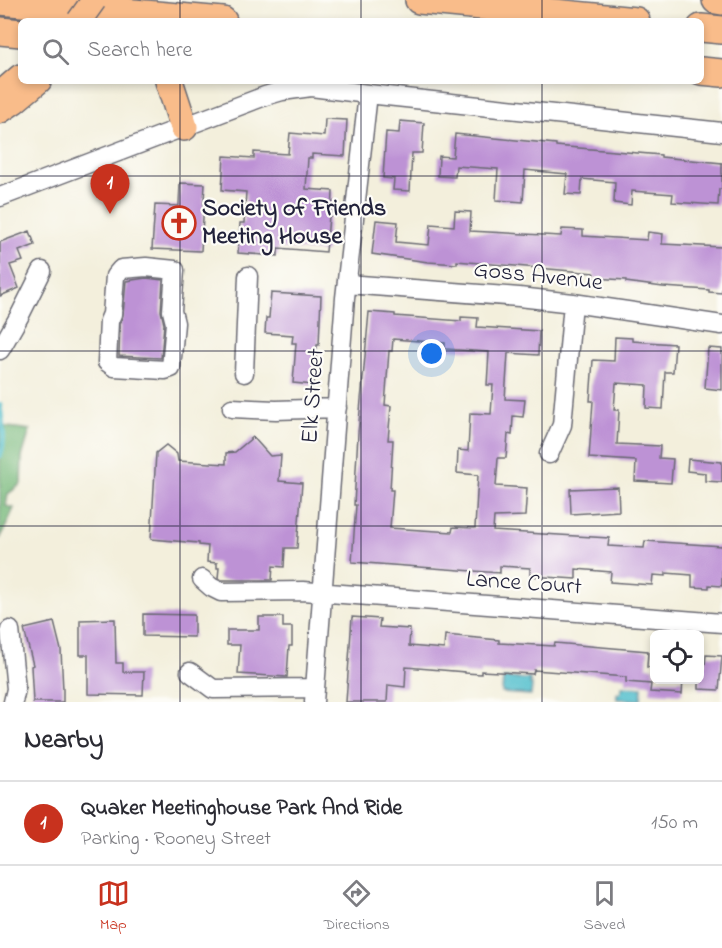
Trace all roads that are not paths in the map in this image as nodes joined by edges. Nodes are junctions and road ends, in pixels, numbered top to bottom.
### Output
1 (94, 0) edge
2 (419, 0) edge
3 (716, 0) edge
4 (0, 1) edge
5 (722, 1) edge
6 (81, 18) edge
7 (190, 18) edge
8 (605, 18) edge
9 (704, 28) edge
10 (722, 30) edge
11 (0, 31) edge
12 (18, 33) edge
13 (704, 71) edge
14 (722, 73) edge
15 (18, 81) edge
16 (35, 84) edge
17 (170, 84) edge
18 (184, 84) edge
19 (0, 94) edge
20 (368, 94) junction
21 (0, 111) edge
22 (184, 127) junction
23 (722, 132) edge
24 (0, 197) edge
25 (42, 271) dead end
26 (248, 276) dead end
27 (347, 284) junction
28 (573, 303) junction
29 (722, 325) edge
30 (0, 350) edge
31 (107, 362) joint
32 (244, 373) dead end
33 (232, 408) dead end
34 (337, 408) junction
35 (549, 454) dead end
36 (202, 579) dead end
37 (323, 593) junction
38 (722, 623) edge
39 (10, 630) dead end
40 (190, 672) dead end
41 (314, 695) edge
42 (13, 702) edge

1 - 6 main road, bridge
2 - 8 highway
3 - 5 highway
4 - 7 highway
9 - 10 highway
11 - 12 highway
13 - 14 highway
15 - 19 highway
16 - 21 main road
17 - 22 highway
18 - 22 highway
20 - 22 street
20 - 23 street
20 - 27 street, Elk Street
22 - 24 street
25 - 30 street
26 - 32 street
27 - 28 street, Goss Avenue
27 - 34 street, Elk Street
28 - 29 street, Goss Avenue
28 - 35 street
31 - 31 street
33 - 34 street
34 - 37 street, Elk Street
36 - 37 street, Lance Court
37 - 38 street, Lance Court
37 - 41 street, Elk Street
39 - 42 street
40 - 41 street

